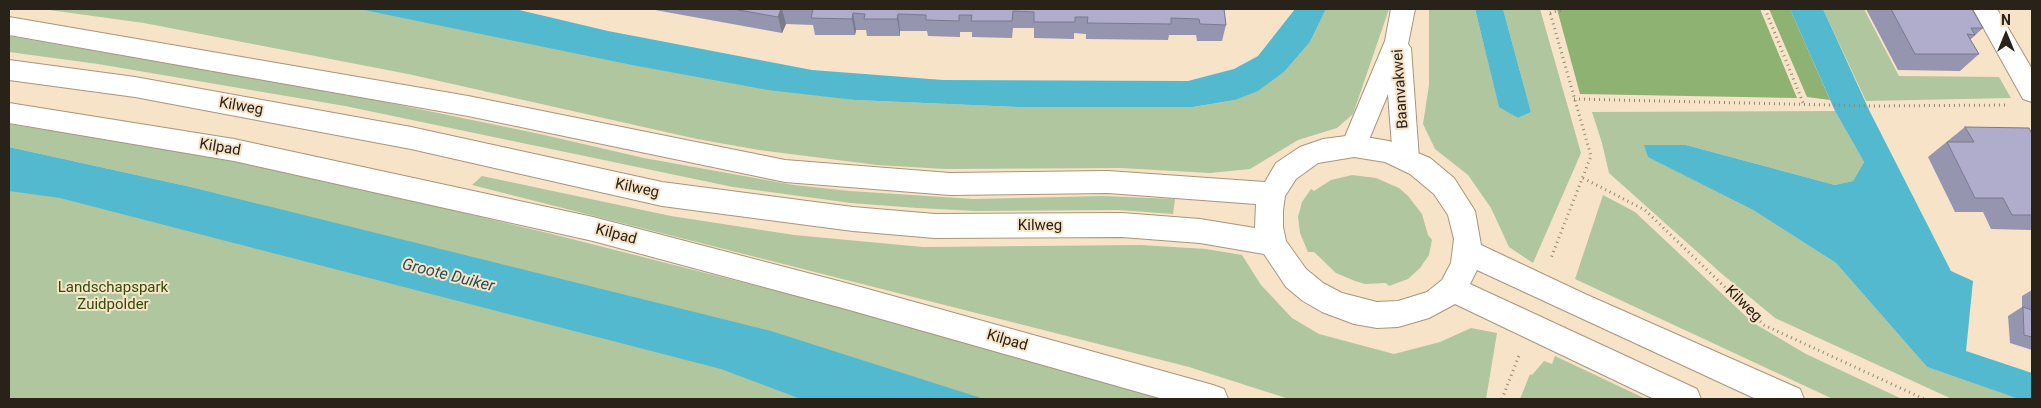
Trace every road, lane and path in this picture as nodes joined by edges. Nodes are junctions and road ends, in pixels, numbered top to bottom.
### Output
1 (1403, 9) edge
2 (1564, 9) edge
3 (1766, 9) edge
4 (1985, 9) edge
5 (1550, 11) edge
6 (9, 26) edge
7 (1397, 41) junction
8 (9, 70) edge
9 (2022, 98) edge
10 (1574, 99) junction
11 (1804, 105) junction
12 (9, 113) edge
13 (1354, 146) junction
14 (1406, 158) junction
15 (1583, 178) junction
16 (1272, 194) junction
17 (1274, 243) junction
18 (1468, 252) junction
19 (1551, 258) dead end
20 (1452, 288) junction
21 (1524, 345) dead end
22 (1213, 399) edge
23 (1502, 399) edge
24 (1686, 399) edge
25 (1789, 399) edge
26 (1924, 399) edge

1 - 7 main road
2 - 5 path
3 - 11 path
4 - 9 main road
5 - 10 path
6 - 16 main road
7 - 13 main road, Baanvakwei
7 - 14 main road, Baanvakwei
8 - 17 main road, Kilweg
9 - 11 path
10 - 11 path
10 - 15 path
12 - 22 main road, Kilpad
13 - 14 main road
13 - 16 main road
14 - 18 main road
15 - 19 path
15 - 26 path, Kilweg
16 - 17 main road
17 - 20 main road
18 - 20 main road
18 - 25 main road
20 - 24 main road
21 - 23 path

